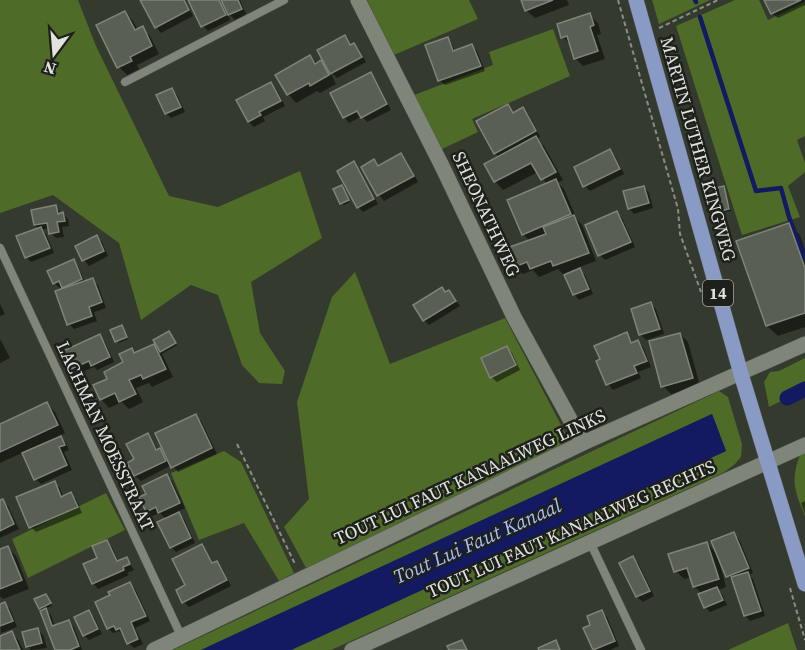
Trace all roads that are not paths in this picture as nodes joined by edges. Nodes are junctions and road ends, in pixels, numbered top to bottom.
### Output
1 (284, 0) edge
2 (358, 0) edge
3 (636, 0) edge
4 (125, 81) dead end
5 (0, 248) edge
6 (805, 344) edge
7 (741, 374) junction
8 (583, 443) junction
9 (805, 445) edge
10 (767, 462) junction
11 (590, 542) junction
12 (802, 563) edge
13 (805, 584) edge
14 (182, 638) junction
15 (154, 650) edge
16 (352, 650) edge
17 (640, 650) edge

1 - 4 lane
2 - 8 street, SHEONATHWEG
3 - 7 main road, MARTIN LUTHER KINGWEG / 14
5 - 14 lane, LACHMAN MOESSTRAAT
6 - 7 street, TOUT LUI FAUT KANAALWEG LINKS
7 - 8 street, TOUT LUI FAUT KANAALWEG LINKS
7 - 10 main road, MARTIN LUTHER KINGWEG / 14
8 - 14 street, TOUT LUI FAUT KANAALWEG LINKS
9 - 10 street, TOUT LUI FAUT KANAALWEG RECHTS
10 - 11 street, TOUT LUI FAUT KANAALWEG RECHTS
10 - 12 main road, MARTIN LUTHER KINGWEG / 14
11 - 16 street, TOUT LUI FAUT KANAALWEG RECHTS
11 - 17 lane
12 - 13 main road, MARTIN LUTHER KINGWEG / 14
14 - 15 street, TOUT LUI FAUT KANAALWEG LINKS

